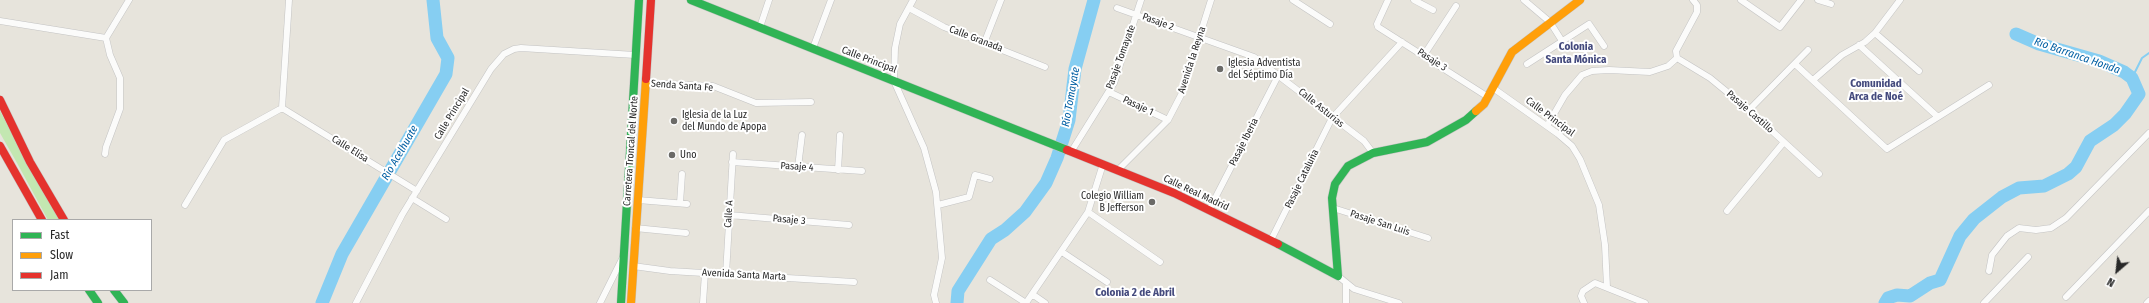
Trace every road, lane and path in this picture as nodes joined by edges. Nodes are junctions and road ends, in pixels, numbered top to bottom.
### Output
1 (129, 0) edge
2 (289, 0) edge
3 (639, 0) edge
4 (651, 0) edge
5 (691, 0) edge
6 (769, 0) edge
7 (831, 0) edge
8 (913, 0) edge
9 (1001, 0) edge
10 (1141, 0) edge
11 (1211, 0) edge
12 (1293, 0) edge
13 (1388, 0) edge
14 (1414, 0) edge
15 (1524, 0) edge
16 (1580, 0) edge
17 (1693, 0) edge
18 (1741, 0) edge
19 (1801, 0) edge
20 (1818, 0) edge
21 (1900, 0) edge
22 (1831, 4) dead end
23 (1456, 6) dead end
24 (909, 8) junction
25 (1117, 8) dead end
26 (1433, 10) dead end
27 (1137, 14) junction
28 (0, 21) edge
29 (1550, 22) junction
30 (1330, 24) dead end
31 (760, 27) junction
32 (1875, 33) junction
33 (106, 38) junction
34 (1200, 38) junction
35 (1562, 41) junction
36 (985, 42) junction
37 (1402, 42) junction
38 (1859, 45) junction
39 (1604, 46) dead end
40 (813, 48) junction
41 (1808, 50) dead end
42 (635, 55) junction
43 (1424, 55) junction
44 (1677, 58) junction
45 (1526, 64) dead end
46 (1795, 64) junction
47 (1045, 67) dead end
48 (1919, 71) dead end
49 (1279, 74) junction
50 (1813, 80) junction
51 (894, 81) junction
52 (646, 83) junction
53 (1989, 85) dead end
54 (1492, 88) junction
55 (1109, 92) junction
56 (1488, 97) junction
57 (0, 100) edge
58 (811, 102) dead end
59 (282, 108) junction
60 (1749, 110) junction
61 (1938, 117) junction
62 (1332, 118) junction
63 (1168, 120) junction
64 (1547, 126) junction
65 (2149, 133) edge
66 (802, 135) dead end
67 (840, 135) dead end
68 (1041, 139) joint
69 (1784, 142) junction
70 (0, 146) edge
71 (1069, 151) junction
72 (1373, 153) junction
73 (105, 154) dead end
74 (733, 154) dead end
75 (732, 162) junction
76 (1103, 164) junction
77 (798, 167) junction
78 (838, 170) junction
79 (1118, 170) junction
80 (862, 171) dead end
81 (682, 174) dead end
82 (1819, 174) dead end
83 (990, 179) dead end
84 (417, 191) junction
85 (412, 198) junction
86 (638, 200) junction
87 (680, 203) junction
88 (687, 204) dead end
89 (184, 205) dead end
90 (938, 205) junction
91 (1333, 208) junction
92 (1209, 210) junction
93 (1727, 211) dead end
94 (2149, 211) edge
95 (1088, 212) junction
96 (729, 215) junction
97 (41, 219) edge
98 (63, 219) edge
99 (446, 219) dead end
100 (849, 225) dead end
101 (635, 228) junction
102 (686, 233) dead end
103 (1428, 238) dead end
104 (1271, 240) junction
105 (625, 252) junction
106 (1062, 252) junction
107 (2028, 257) dead end
108 (1160, 262) dead end
109 (633, 266) junction
110 (1989, 272) dead end
111 (705, 273) junction
112 (726, 274) junction
113 (1338, 276) junction
114 (990, 280) dead end
115 (854, 282) dead end
116 (1107, 282) dead end
117 (1346, 283) junction
118 (1607, 287) junction
119 (90, 291) edge
120 (115, 291) edge
121 (1032, 294) junction
122 (2066, 297) dead end
123 (98, 303) edge
124 (124, 303) edge
125 (356, 303) edge
126 (600, 303) edge
127 (621, 303) edge
128 (631, 303) edge
129 (703, 303) edge
130 (936, 303) edge
131 (1026, 303) edge
132 (1045, 303) edge
133 (1346, 303) edge
134 (1399, 303) edge
135 (1584, 303) edge
136 (1645, 303) edge
137 (1984, 303) edge

1 - 33 street
2 - 59 street
3 - 42 main road, Carretera Troncal del Norte
4 - 52 main road, Carretera Troncal del Norte
5 - 31 main road, Calle Principal
6 - 31 street
7 - 40 street
8 - 24 street
9 - 36 street
10 - 27 street, Pasaje Tomayate
11 - 34 street, Avenida la Reyna
12 - 30 street
13 - 37 street, Pasaje 3
14 - 26 street
15 - 29 street
16 - 29 main road
17 - 44 street
18 - 19 street
20 - 22 street
21 - 32 street
23 - 43 street
24 - 36 street, Calle Granada
24 - 51 street
25 - 27 street, Pasaje 2
27 - 34 street, Pasaje 2
27 - 55 street, Pasaje Tomayate
28 - 33 street
29 - 35 street
29 - 54 main road
31 - 40 main road, Calle Principal
32 - 38 street
32 - 48 street
33 - 73 street
34 - 49 street, Calle Asturias
34 - 63 street, Avenida la Reyna
35 - 39 street
35 - 45 street
36 - 47 street, Calle Granada
37 - 43 street, Pasaje 3
37 - 62 street, Pasaje Cataluña
38 - 50 street
38 - 61 street
40 - 51 main road, Calle Principal
41 - 46 street
42 - 84 street, Calle Principal
42 - 105 main road, Carretera Troncal del Norte
43 - 56 street, Pasaje 3
44 - 60 street, Pasaje Castillo
44 - 64 street
46 - 50 street
46 - 60 street
49 - 62 street, Calle Asturias
49 - 92 street, Pasaje Iberia
50 - 61 street
51 - 68 main road, Calle Principal
51 - 90 street
52 - 58 street, Senda Santa Fe
52 - 86 main road, Carretera Troncal del Norte
53 - 61 street
54 - 56 main road
54 - 64 street, Calle Principal
55 - 63 street, Pasaje 1
55 - 71 street, Pasaje Tomayate
56 - 72 main road
57 - 98 main road
59 - 84 street, Calle Elisa
59 - 89 street
60 - 69 street, Pasaje Castillo
62 - 72 street, Calle Asturias
62 - 104 street, Pasaje Cataluña
63 - 79 street, Avenida la Reyna
64 - 118 street, Calle Principal
65 - 110 street
66 - 77 street
67 - 78 street
68 - 71 main road, Calle Real Madrid
69 - 82 street, Pasaje Castillo
69 - 93 street
70 - 97 main road
71 - 76 main road, Calle Real Madrid
72 - 91 main road
74 - 75 street, Calle A
75 - 77 street, Pasaje 4
75 - 96 street, Calle A
76 - 79 main road, Calle Real Madrid
76 - 95 street
77 - 78 street, Pasaje 4
78 - 80 street, Pasaje 4
79 - 92 main road, Calle Real Madrid
81 - 87 street
83 - 90 street
84 - 85 street, Calle Principal
85 - 99 street
85 - 125 street, Calle Principal
86 - 87 street
86 - 101 main road, Carretera Troncal del Norte
87 - 88 street
90 - 130 street
91 - 103 street, Pasaje San Luis
91 - 113 main road
92 - 104 main road, Calle Real Madrid
94 - 122 street
95 - 106 street
95 - 108 street
96 - 100 street, Pasaje 3
96 - 112 street, Calle A
101 - 102 street
101 - 109 main road, Carretera Troncal del Norte
104 - 113 main road, Calle Real Madrid
105 - 126 street
105 - 127 main road, Carretera Troncal del Norte
106 - 116 street
106 - 121 street
107 - 137 street
109 - 111 street, Avenida Santa Marta
109 - 128 main road, Carretera Troncal del Norte
111 - 112 street, Avenida Santa Marta
111 - 129 street
112 - 115 street, Avenida Santa Marta
113 - 117 street
114 - 131 street
117 - 133 street
117 - 134 street
118 - 135 street
118 - 136 street
119 - 123 main road
120 - 124 main road
121 - 131 street
121 - 132 street

